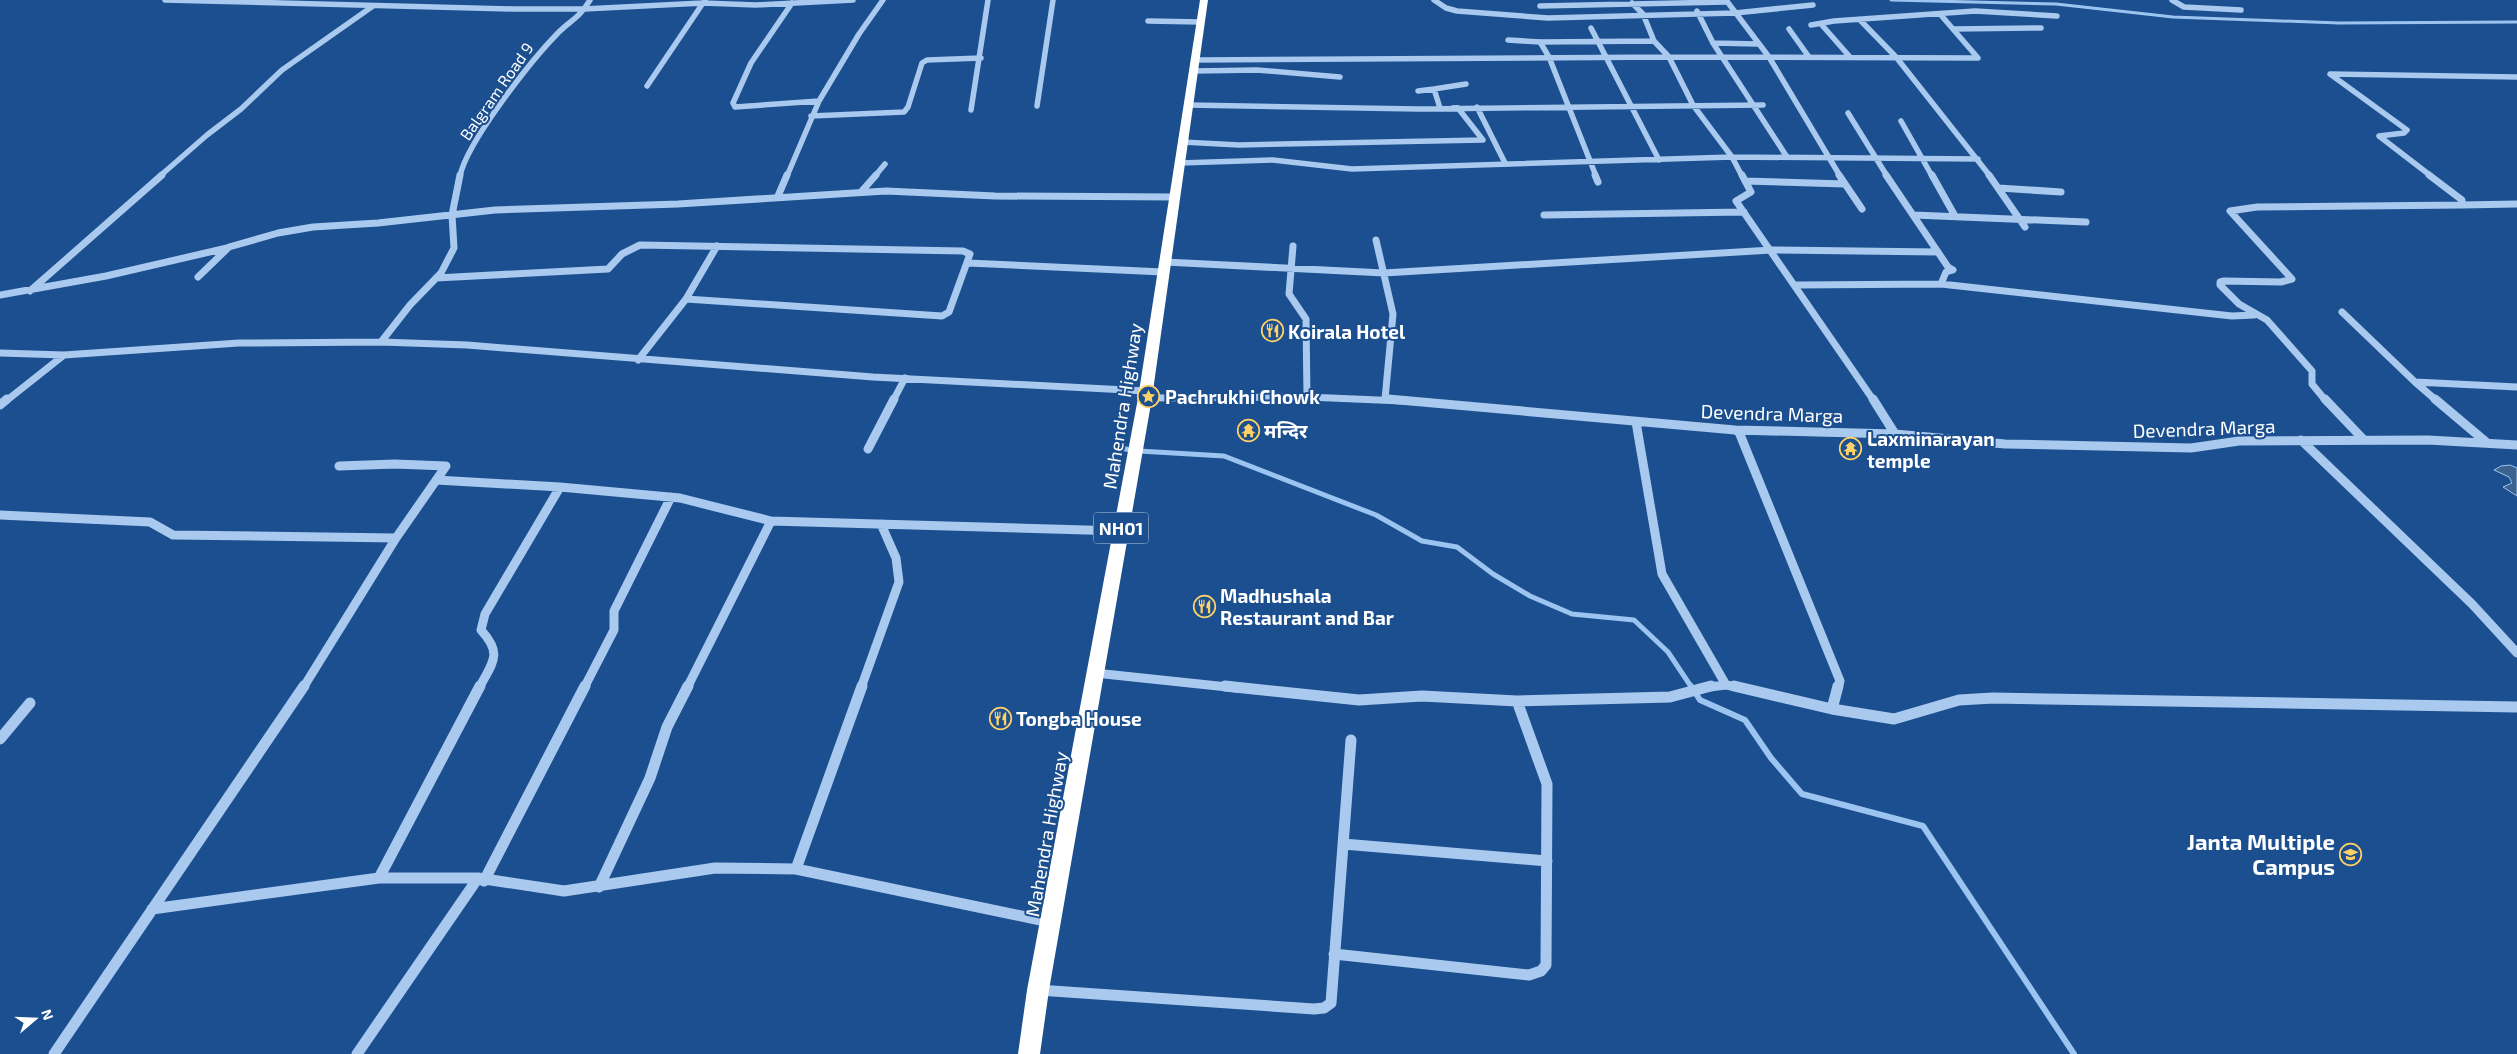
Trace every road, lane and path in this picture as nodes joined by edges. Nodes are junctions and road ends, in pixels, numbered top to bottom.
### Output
1 (165, 0) edge
2 (590, 0) edge
3 (853, 0) edge
4 (884, 0) edge
5 (988, 0) edge
6 (1053, 0) edge
7 (1204, 0) edge
8 (1434, 0) edge
9 (1536, 0) edge
10 (2172, 0) edge
11 (1726, 1) edge
12 (704, 2) edge
13 (1691, 2) junction
14 (792, 3) junction
15 (1632, 3) junction
16 (1813, 5) dead end
17 (373, 6) junction
18 (1540, 6) junction
19 (584, 9) junction
20 (2241, 10) dead end
21 (1699, 13) junction
22 (1735, 13) junction
23 (1643, 14) junction
24 (1940, 14) junction
25 (2057, 16) dead end
26 (1548, 18) junction
27 (1860, 20) junction
28 (1148, 21) dead end
29 (1201, 22) junction
30 (1821, 24) junction
31 (1811, 25) dead end
32 (1592, 28) dead end
33 (2041, 28) dead end
34 (1953, 29) junction
35 (1789, 30) dead end
36 (1508, 40) dead end
37 (1599, 41) junction
38 (1654, 41) junction
39 (1540, 42) junction
40 (1713, 43) junction
41 (1758, 44) junction
42 (1548, 57) junction
43 (1608, 57) junction
44 (1669, 57) junction
45 (1724, 57) junction
46 (1769, 57) junction
47 (1809, 57) junction
48 (1850, 57) junction
49 (1896, 57) junction
50 (981, 58) junction
51 (1195, 66) junction
52 (1340, 77) dead end
53 (2517, 77) edge
54 (1466, 84) dead end
55 (647, 86) dead end
56 (1434, 89) junction
57 (1418, 92) dead end
58 (819, 101) junction
59 (1694, 105) junction
60 (1753, 105) junction
61 (1763, 105) dead end
62 (1037, 106) dead end
63 (1188, 106) junction
64 (1630, 106) junction
65 (1477, 107) junction
66 (1568, 107) junction
67 (1440, 108) junction
68 (1418, 109) junction
69 (971, 110) dead end
70 (1848, 113) dead end
71 (811, 116) junction
72 (1901, 121) dead end
73 (1182, 142) junction
74 (1732, 157) junction
75 (1787, 157) junction
76 (1827, 157) junction
77 (1875, 158) junction
78 (1921, 158) junction
79 (1978, 158) junction
80 (1659, 160) junction
81 (1590, 161) junction
82 (1180, 163) junction
83 (1506, 163) junction
84 (885, 164) dead end
85 (1745, 181) junction
86 (1598, 182) dead end
87 (1845, 184) junction
88 (1998, 188) junction
89 (861, 192) junction
90 (2062, 192) dead end
91 (778, 196) junction
92 (1175, 196) junction
93 (2462, 204) junction
94 (2517, 204) edge
95 (1862, 209) dead end
96 (1744, 212) junction
97 (452, 215) junction
98 (1544, 215) dead end
99 (1914, 215) junction
100 (1955, 216) junction
101 (2018, 218) junction
102 (2086, 222) dead end
103 (2025, 227) dead end
104 (1376, 240) dead end
105 (716, 246) junction
106 (1293, 246) dead end
107 (229, 247) junction
108 (1772, 250) junction
109 (1938, 252) junction
110 (968, 263) junction
111 (1164, 267) junction
112 (1290, 268) junction
113 (1384, 273) junction
114 (198, 277) dead end
115 (436, 278) junction
116 (1941, 284) junction
117 (1796, 285) junction
118 (30, 291) junction
119 (0, 295) edge
120 (686, 299) junction
121 (2342, 312) dead end
122 (2255, 315) junction
123 (381, 342) junction
124 (0, 353) edge
125 (64, 355) junction
126 (638, 360) junction
127 (905, 378) junction
128 (2415, 382) junction
129 (2517, 387) edge
130 (1145, 395) junction
131 (1307, 396) junction
132 (1385, 399) junction
133 (0, 404) edge
134 (1636, 422) junction
135 (1735, 430) junction
136 (1895, 434) junction
137 (2302, 440) junction
138 (2364, 440) junction
139 (2486, 442) junction
140 (2517, 445) edge
141 (868, 449) dead end
142 (339, 466) dead end
143 (436, 480) junction
144 (560, 487) junction
145 (671, 497) junction
146 (0, 515) edge
147 (771, 521) junction
148 (881, 524) junction
149 (1121, 531) junction
150 (396, 538) junction
151 (2517, 653) edge
152 (1095, 673) junction
153 (1726, 685) junction
154 (1703, 687) joint
155 (1517, 701) junction
156 (30, 703) dead end
157 (2517, 707) edge
158 (1832, 709) junction
159 (0, 739) edge
160 (1351, 740) dead end
161 (1343, 844) junction
162 (1546, 861) junction
163 (796, 869) junction
164 (380, 878) junction
165 (481, 880) junction
166 (600, 887) junction
167 (152, 910) junction
168 (1050, 922) junction
169 (1334, 954) junction
170 (1038, 990) junction
171 (54, 1054) edge
172 (357, 1054) edge
173 (1029, 1054) edge

1 - 17 street
2 - 19 street, Balgram Road 9
3 - 14 street
4 - 58 street
5 - 50 street
6 - 62 street
7 - 29 highway, Mahendra Highway / NH01
8 - 26 street
9 - 18 street
10 - 20 street
11 - 13 street
11 - 22 street
12 - 14 street
12 - 19 street
12 - 55 street
13 - 15 street
13 - 21 street
14 - 58 street
15 - 18 street
15 - 23 street
16 - 22 street
17 - 19 street
17 - 118 street
18 - 26 street
19 - 97 street, Balgram Road 9
21 - 22 street
21 - 23 street
21 - 40 street
22 - 41 street
23 - 26 street
23 - 38 street
24 - 25 street
24 - 27 street
24 - 34 street
27 - 30 street
27 - 49 street
28 - 29 street
29 - 51 highway, Mahendra Highway / NH01
30 - 31 street
30 - 48 street
32 - 37 street
33 - 34 street
34 - 49 street
35 - 47 street
36 - 39 street
37 - 38 street
37 - 39 street
37 - 43 street
38 - 44 street
39 - 42 street
40 - 41 street
40 - 45 street
41 - 46 street
42 - 43 street
42 - 51 street
42 - 66 street
43 - 44 street
43 - 64 street
44 - 45 street
44 - 59 street
45 - 46 street
45 - 60 street
46 - 47 street
46 - 76 street
47 - 48 street
48 - 49 street
49 - 79 street
50 - 69 street
50 - 71 street
51 - 52 street
51 - 63 highway, Mahendra Highway / NH01
53 - 93 street
54 - 56 street
56 - 57 street
56 - 67 street
58 - 71 street
59 - 60 street
59 - 64 street
59 - 74 street
60 - 61 street
60 - 75 street
63 - 68 street
63 - 73 highway, Mahendra Highway / NH01
64 - 66 street
64 - 80 street
65 - 66 street
65 - 67 street
65 - 83 street
66 - 81 street
67 - 68 street
68 - 73 street
70 - 77 street
71 - 91 street
72 - 78 street
73 - 82 highway, Mahendra Highway / NH01
74 - 75 street
74 - 80 street
74 - 85 street
75 - 76 street
76 - 77 street
76 - 87 street
77 - 78 street
77 - 99 street
78 - 79 street
78 - 100 street
79 - 88 street
80 - 81 street
81 - 83 street
81 - 86 street
82 - 83 street
82 - 92 highway, Mahendra Highway / NH01
84 - 89 street
85 - 87 street
85 - 96 street
87 - 95 street
88 - 90 street
88 - 101 street
89 - 91 street
89 - 92 street
91 - 97 street
92 - 111 highway, Mahendra Highway / NH01
93 - 94 street
93 - 122 street
96 - 98 street
96 - 108 street
97 - 107 street
97 - 115 street, Balgram Road 9
99 - 100 street
99 - 109 street
100 - 101 street
101 - 102 street
101 - 103 street
104 - 113 street
105 - 110 street
105 - 115 street
105 - 120 street
106 - 112 street
107 - 114 street
107 - 118 street
108 - 109 street
108 - 113 street
108 - 117 street
109 - 116 street
110 - 111 street
110 - 120 street
111 - 112 street
111 - 130 highway, Mahendra Highway / NH01
112 - 113 street
112 - 131 street
113 - 132 street
115 - 123 street, Balgram Road 9
116 - 117 street
116 - 122 street
117 - 136 street
118 - 119 street
120 - 126 street
121 - 128 street
122 - 138 street
123 - 125 street, Devendra Marga
123 - 126 street, Devendra Marga
124 - 125 street, Devendra Marga
125 - 133 street
126 - 127 street, Devendra Marga
127 - 130 street, Devendra Marga
127 - 141 street
128 - 129 street
128 - 139 street
130 - 131 street, Devendra Marga
130 - 149 highway, Mahendra Highway / NH01
131 - 132 street, Devendra Marga
132 - 134 street, Devendra Marga
134 - 135 street, Devendra Marga
134 - 153 street
135 - 136 street, Devendra Marga
135 - 158 street
136 - 137 street, Devendra Marga
137 - 138 street, Devendra Marga
137 - 151 street
138 - 139 street, Devendra Marga
139 - 140 street, Devendra Marga
142 - 143 street
143 - 144 street
143 - 150 street
144 - 145 street
144 - 164 street
145 - 147 street
145 - 165 street
146 - 150 street
147 - 148 street
147 - 166 street
148 - 149 street
148 - 163 street
149 - 152 highway, Mahendra Highway / NH01
150 - 167 street
152 - 155 street
152 - 168 highway, Mahendra Highway / NH01
153 - 154 street
153 - 158 street
154 - 155 street
155 - 162 street
156 - 159 street
157 - 158 street
160 - 161 street
161 - 162 street
161 - 169 street
162 - 169 street
163 - 166 street
163 - 168 street
164 - 165 street
164 - 167 street
165 - 166 street
165 - 172 street
167 - 171 street
168 - 170 highway, Mahendra Highway / NH01
169 - 170 street
170 - 173 highway, Mahendra Highway / NH01

